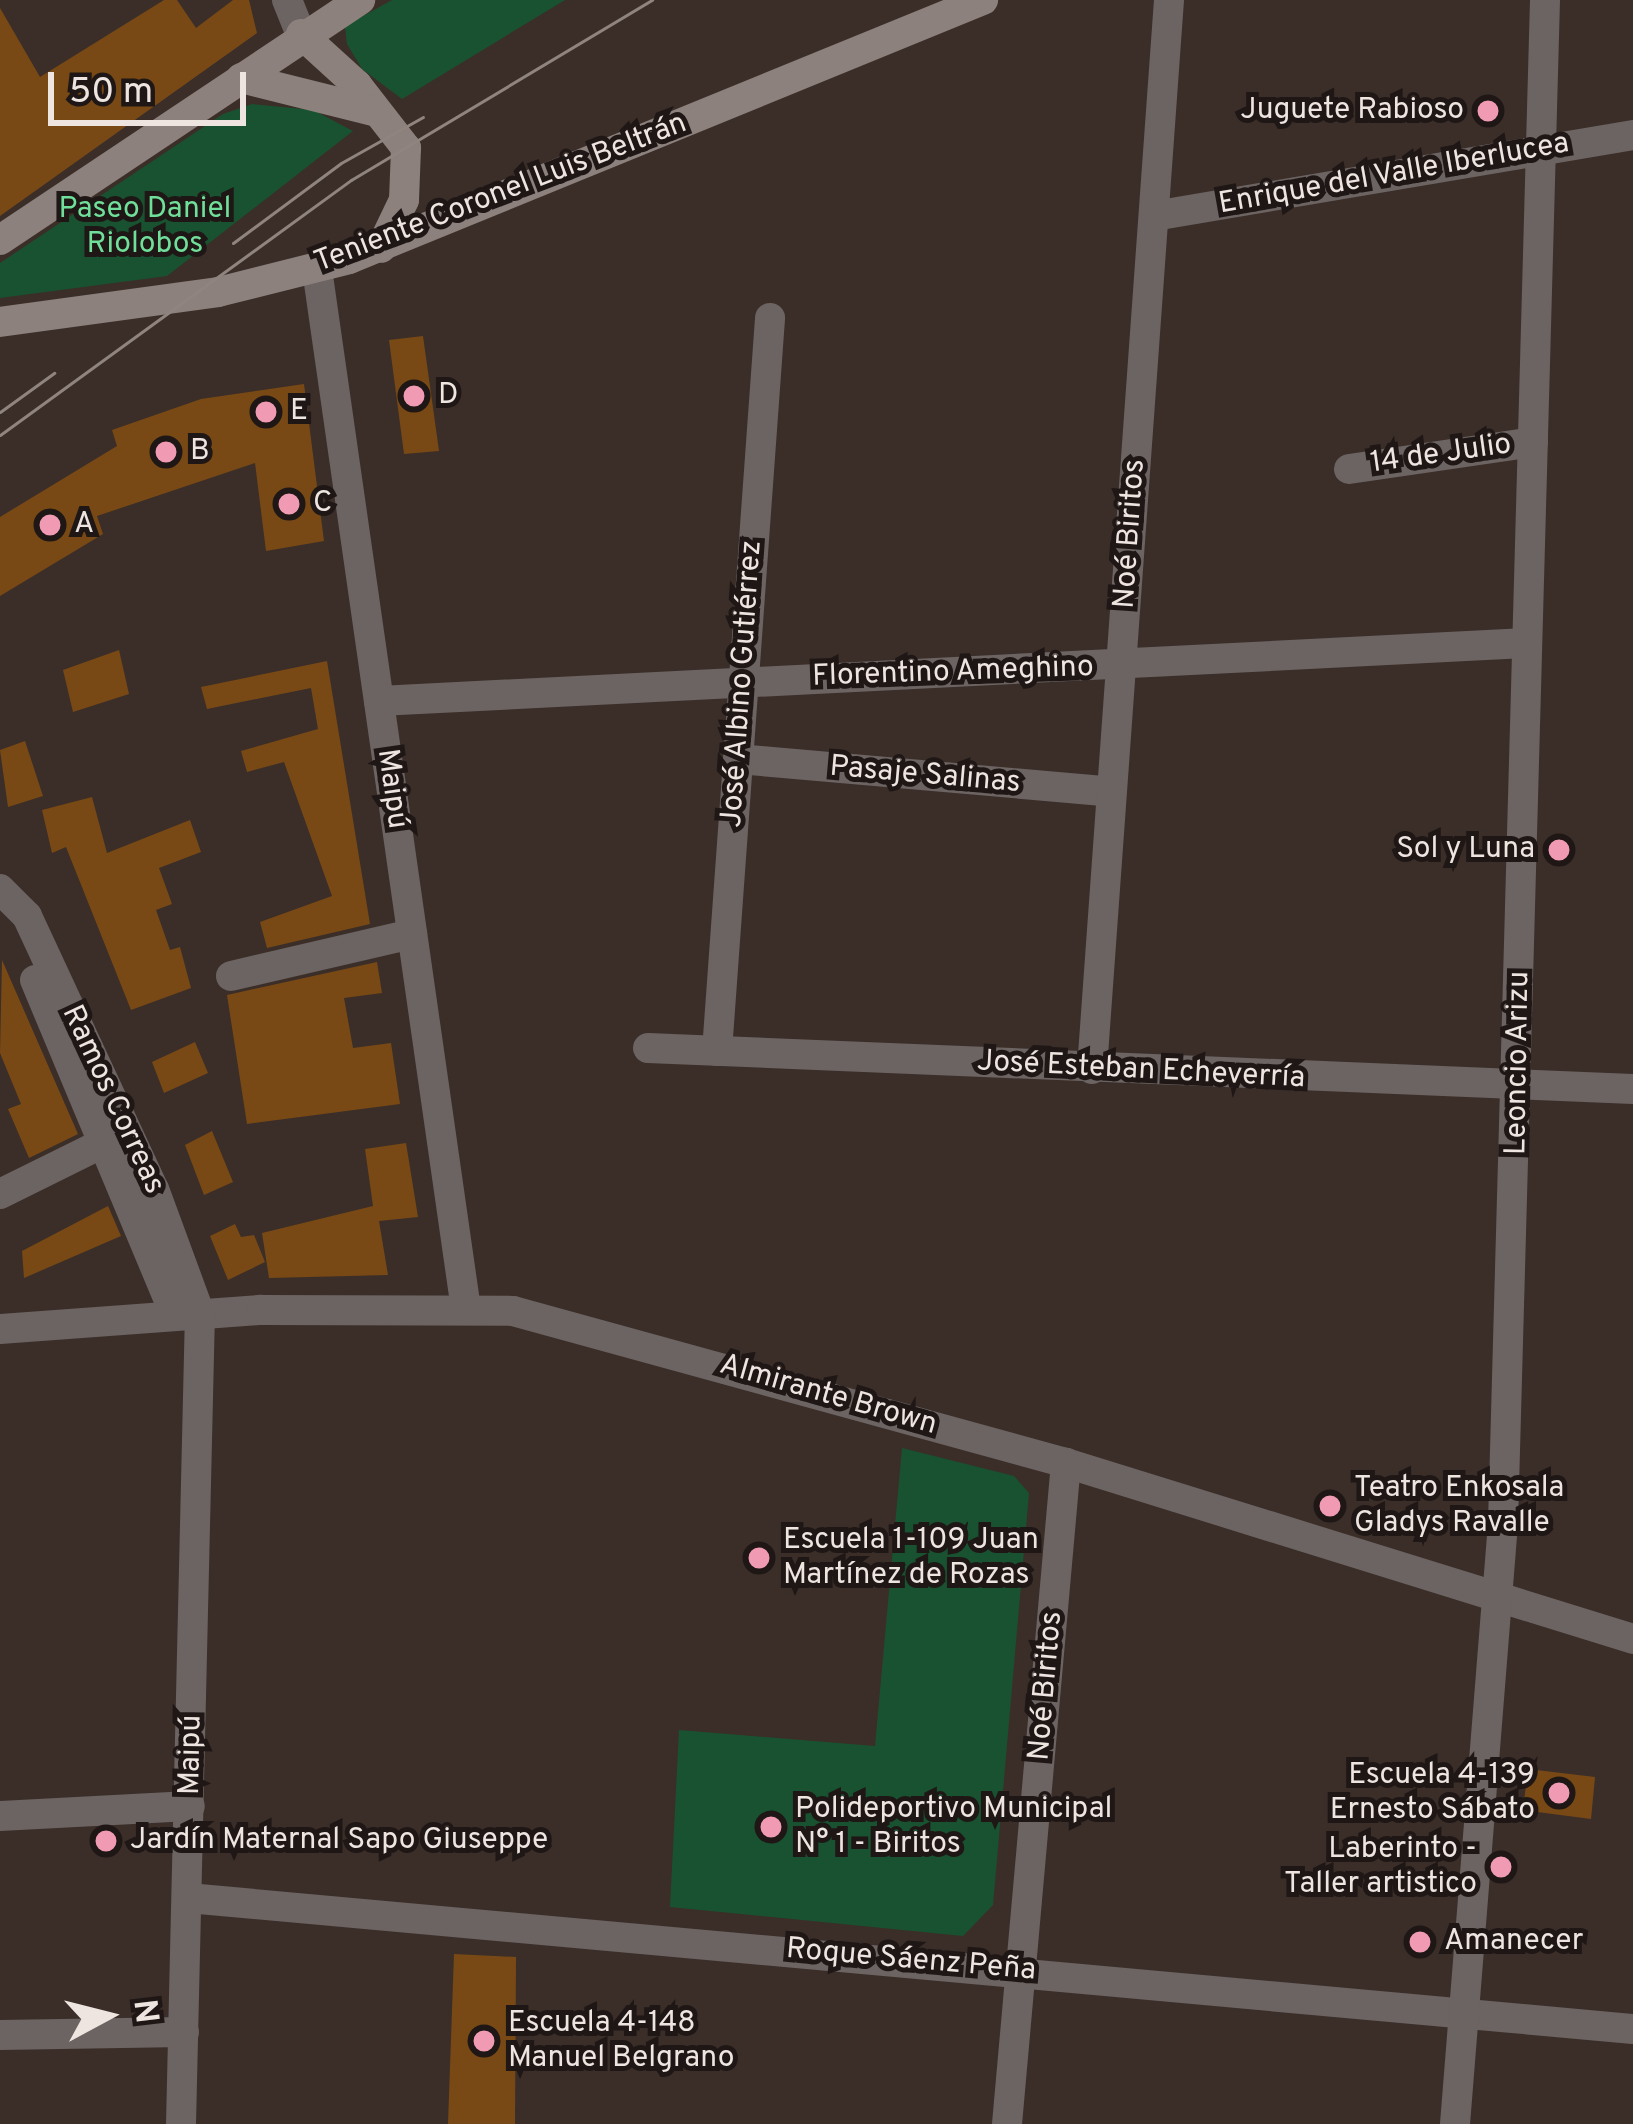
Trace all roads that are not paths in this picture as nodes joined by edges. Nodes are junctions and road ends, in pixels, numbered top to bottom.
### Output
1 (287, 0) edge
2 (360, 0) edge
3 (983, 0) edge
4 (1168, 0) edge
5 (1545, 0) edge
6 (301, 34) junction
7 (241, 78) junction
8 (382, 114) junction
9 (1633, 135) edge
10 (1541, 150) junction
11 (1154, 216) junction
12 (0, 240) edge
13 (381, 248) junction
14 (317, 268) junction
15 (770, 317) dead end
16 (0, 322) edge
17 (1533, 442) junction
18 (1349, 469) dead end
19 (1527, 643) junction
20 (1122, 667) junction
21 (743, 682) junction
22 (379, 701) junction
23 (738, 759) junction
24 (1112, 792) junction
25 (3, 892) edge
26 (412, 934) junction
27 (231, 976) dead end
28 (648, 1048) dead end
29 (717, 1051) junction
30 (1092, 1069) junction
31 (1633, 1089) edge
32 (1519, 1090) junction
33 (105, 1142) junction
34 (0, 1195) edge
35 (466, 1309) junction
36 (188, 1314) junction
37 (0, 1329) edge
38 (1066, 1463) junction
39 (1499, 1596) junction
40 (1633, 1640) edge
41 (190, 1805) junction
42 (0, 1816) edge
43 (188, 1898) junction
44 (1022, 1971) junction
45 (1466, 2014) junction
46 (1633, 2029) edge
47 (184, 2032) junction
48 (0, 2036) edge
49 (181, 2124) edge
50 (1006, 2124) edge
51 (1455, 2124) edge

1 - 6 street
2 - 6 main road
3 - 13 main road, Teniente Coronel Luis Beltrán
4 - 11 street, Noé Biritos
5 - 10 street, Leoncio Arizu
6 - 7 main road
6 - 8 main road
7 - 8 main road
7 - 12 main road
8 - 13 main road
9 - 10 street, Enrique del Valle Iberlucea
10 - 11 street, Enrique del Valle Iberlucea
10 - 17 street, Leoncio Arizu
11 - 20 street, Noé Biritos
13 - 14 main road, Teniente Coronel Luis Beltrán
14 - 16 main road, Teniente Coronel Luis Beltrán
14 - 22 street, Maipú
15 - 21 street, José Albino Gutiérrez
17 - 18 street, 14 de Julio
17 - 19 street, Leoncio Arizu
19 - 20 street, Florentino Ameghino
19 - 32 street, Leoncio Arizu
20 - 21 street, Florentino Ameghino
20 - 24 street, Noé Biritos
21 - 22 street, Florentino Ameghino
21 - 23 street, José Albino Gutiérrez
22 - 26 street, Maipú
23 - 24 street, Pasaje Salinas
23 - 29 street, José Albino Gutiérrez
24 - 30 street, Noé Biritos
25 - 33 street, Ramos Correas
25 - 36 street, Ramos Correas
26 - 27 street
26 - 35 street, Maipú
28 - 29 street, José Esteban Echeverría
29 - 30 street, José Esteban Echeverría
30 - 32 street, José Esteban Echeverría
31 - 32 street, José Esteban Echeverría
32 - 39 street, Leoncio Arizu
33 - 34 street
33 - 36 street, Ramos Correas
35 - 36 street, Almirante Brown
35 - 38 street, Almirante Brown
36 - 37 street, Almirante Brown
36 - 41 street, Maipú
38 - 39 street, Almirante Brown
38 - 44 street, Noé Biritos
39 - 40 street, Almirante Brown
39 - 45 street, Leoncio Arizu
41 - 42 street
41 - 43 street, Maipú
43 - 44 street, Roque Sáenz Peña
43 - 47 street, Maipú
44 - 45 street, Roque Sáenz Peña
44 - 50 street, Noé Biritos
45 - 46 street, Roque Sáenz Peña
45 - 51 street, Leoncio Arizu
47 - 48 street
47 - 49 street, Maipú

